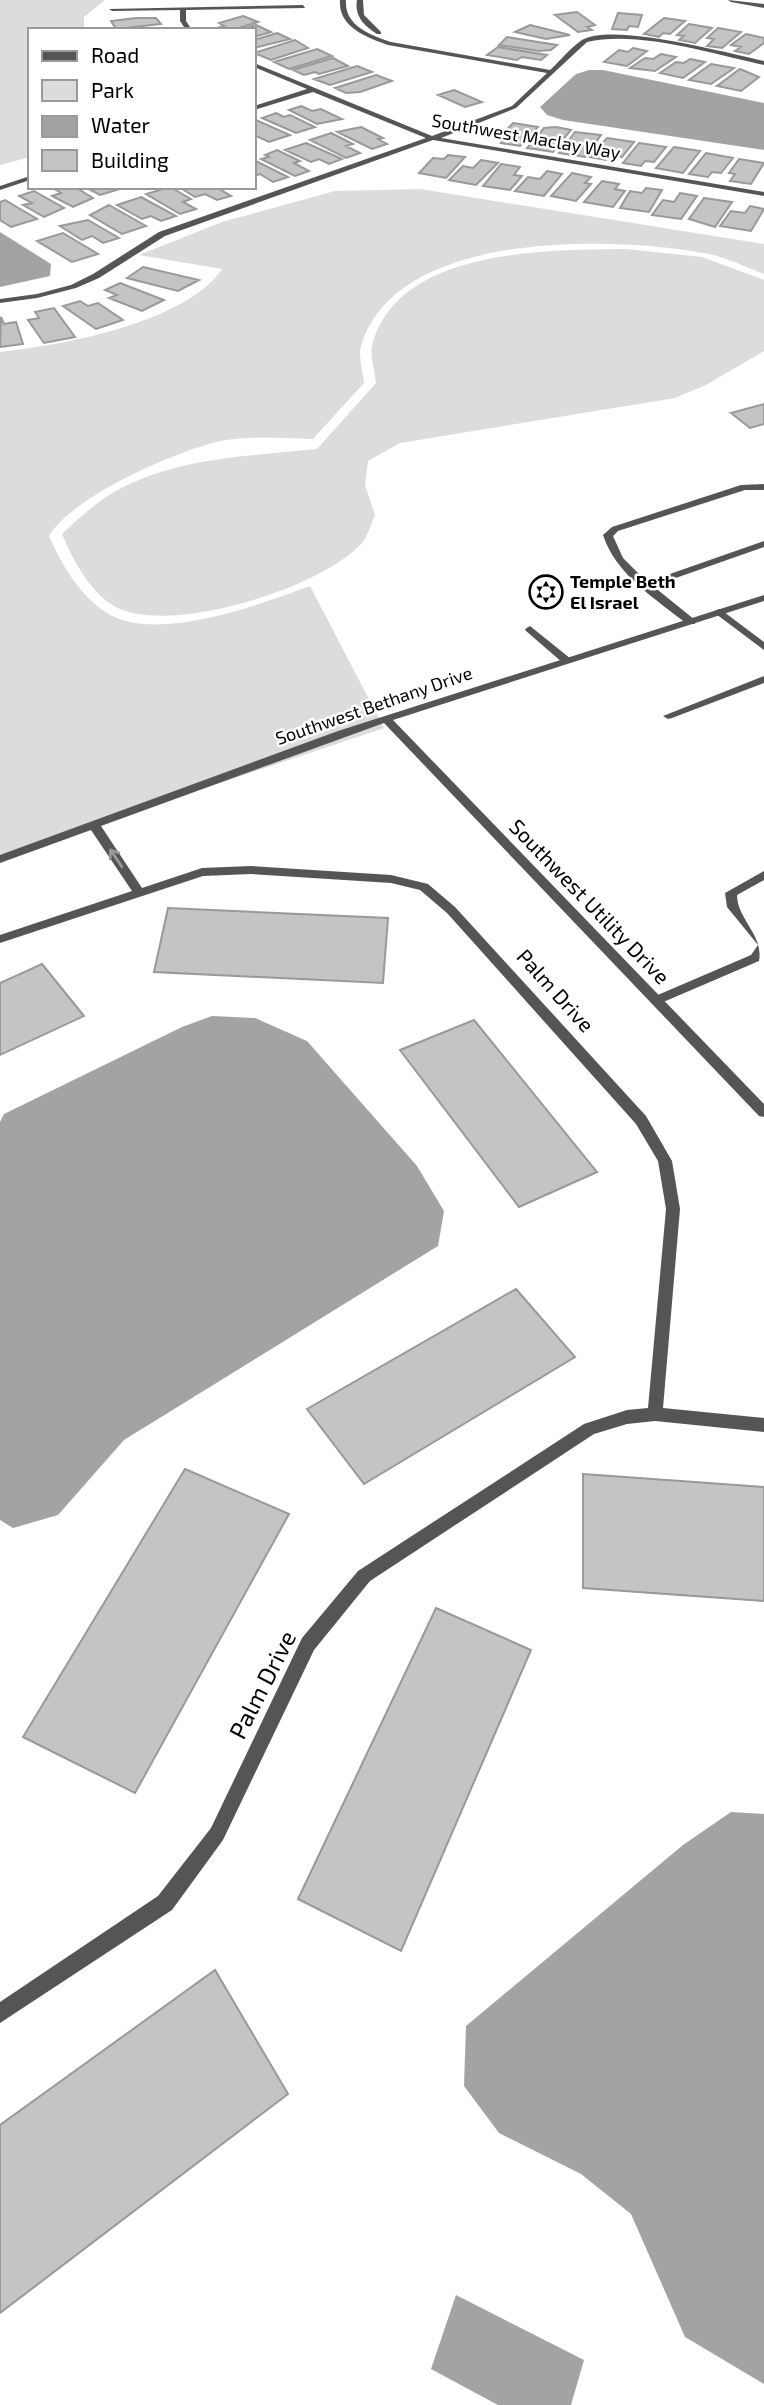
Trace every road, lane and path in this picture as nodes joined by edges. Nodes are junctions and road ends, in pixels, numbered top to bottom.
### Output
1 (343, 0) edge
2 (360, 0) edge
3 (731, 0) edge
4 (764, 6) edge
5 (303, 7) dead end
6 (183, 8) junction
7 (112, 9) dead end
8 (188, 28) edge
9 (430, 52) junction
10 (764, 64) edge
11 (256, 66) edge
12 (551, 72) junction
13 (311, 90) junction
14 (256, 107) edge
15 (432, 138) junction
16 (28, 179) edge
17 (0, 188) edge
18 (764, 194) edge
19 (0, 301) edge
20 (764, 487) edge
21 (764, 544) edge
22 (647, 585) junction
23 (764, 598) edge
24 (720, 612) junction
25 (691, 622) junction
26 (530, 629) dead end
27 (764, 647) edge
28 (567, 661) junction
29 (764, 679) edge
30 (668, 716) dead end
31 (386, 719) junction
32 (94, 825) junction
33 (0, 859) edge
34 (764, 875) edge
35 (138, 891) junction
36 (0, 939) edge
37 (764, 945) edge
38 (657, 1000) junction
39 (764, 1112) edge
40 (655, 1414) junction
41 (764, 1425) edge
42 (0, 2013) edge

1 - 9 street
2 - 9 street
3 - 4 street
5 - 6 street
6 - 7 street
6 - 8 street
9 - 12 street
10 - 12 street
11 - 13 street, Southwest Maclay Way
12 - 15 street
13 - 14 street
13 - 15 street, Southwest Maclay Way
15 - 18 street, Southwest Maclay Way
15 - 19 street
16 - 17 street
20 - 22 street
21 - 22 street
22 - 25 street
23 - 24 street, Southwest Bethany Drive
24 - 25 street, Southwest Bethany Drive
24 - 27 street
25 - 28 street, Southwest Bethany Drive
26 - 28 street
28 - 31 street, Southwest Bethany Drive
29 - 30 street
31 - 32 street, Southwest Bethany Drive
31 - 38 street, Southwest Utility Drive
32 - 33 street, Southwest Bethany Drive
35 -> 32 street
34 - 37 street
35 - 36 street, Palm Drive
35 - 40 street, Palm Drive
37 - 38 street
38 - 39 street, Southwest Utility Drive
40 - 41 street, Palm Drive
40 - 42 street, Palm Drive

